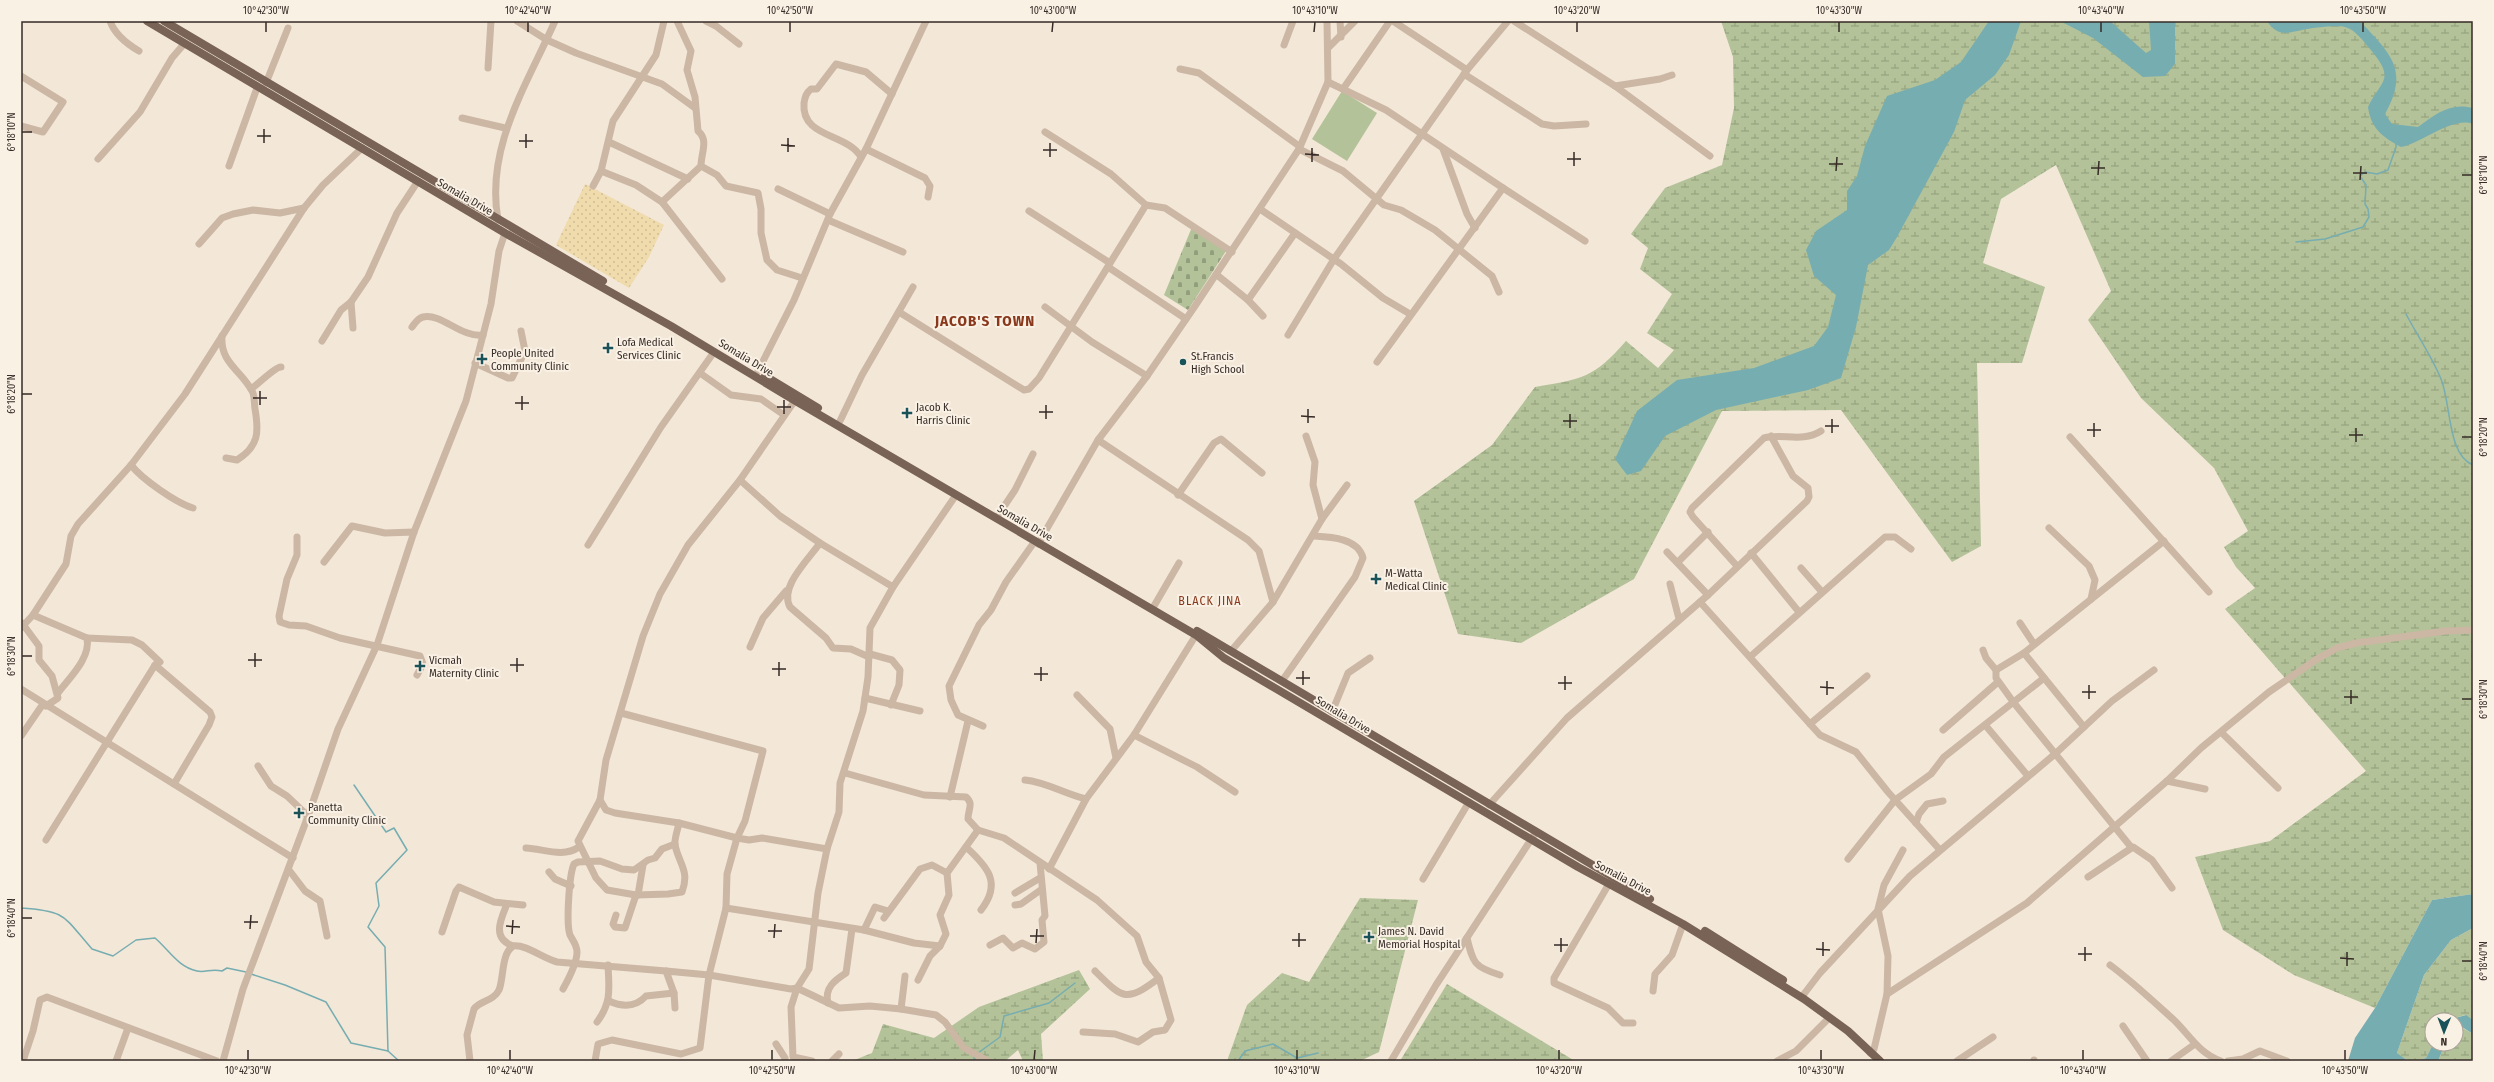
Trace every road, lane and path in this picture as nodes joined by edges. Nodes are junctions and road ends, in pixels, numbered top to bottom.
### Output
1 (110, 21) edge
2 (146, 21) edge
3 (164, 21) edge
4 (491, 21) edge
5 (517, 21) edge
6 (556, 21) edge
7 (664, 21) edge
8 (677, 21) edge
9 (706, 21) edge
10 (925, 21) edge
11 (1293, 21) edge
12 (1327, 21) edge
13 (1340, 21) edge
14 (1356, 21) edge
15 (1391, 21) edge
16 (1508, 21) edge
17 (1514, 21) edge
18 (288, 28) dead end
19 (1341, 37) junction
20 (547, 40) junction
21 (184, 44) junction
22 (739, 44) dead end
23 (1284, 44) dead end
24 (1328, 48) junction
25 (139, 51) dead end
26 (488, 68) dead end
27 (1180, 69) dead end
28 (1465, 72) junction
29 (642, 75) junction
30 (1672, 75) dead end
31 (21, 76) edge
32 (1328, 82) junction
33 (266, 83) junction
34 (1615, 86) junction
35 (257, 88) junction
36 (1344, 89) junction
37 (892, 94) junction
38 (695, 108) junction
39 (462, 118) dead end
40 (1586, 124) dead end
41 (21, 126) edge
42 (505, 128) junction
43 (1045, 132) dead end
44 (1423, 134) junction
45 (609, 142) junction
46 (362, 148) junction
47 (1299, 148) junction
48 (866, 149) junction
49 (1443, 149) junction
50 (1710, 156) dead end
51 (861, 157) junction
52 (98, 159) dead end
53 (1460, 160) junction
54 (229, 166) dead end
55 (701, 166) junction
56 (601, 171) junction
57 (1452, 173) junction
58 (688, 179) junction
59 (418, 181) junction
60 (593, 186) dead end
61 (1503, 188) junction
62 (778, 189) dead end
63 (928, 197) dead end
64 (1376, 200) junction
65 (662, 202) junction
66 (1146, 205) junction
67 (304, 208) junction
68 (1260, 209) junction
69 (1028, 211) dead end
70 (829, 217) junction
71 (498, 220) junction
72 (1476, 228) junction
73 (505, 233) junction
74 (1295, 233) junction
75 (1585, 241) dead end
76 (199, 244) dead end
77 (1459, 249) junction
78 (903, 252) dead end
79 (1232, 252) junction
80 (1334, 259) junction
81 (1109, 265) junction
82 (1217, 275) junction
83 (802, 278) junction
84 (722, 280) dead end
85 (913, 287) dead end
86 (1499, 292) dead end
87 (1248, 300) junction
88 (351, 302) junction
89 (1045, 307) dead end
90 (899, 312) junction
91 (1410, 314) junction
92 (1263, 316) dead end
93 (1186, 319) junction
94 (1071, 326) junction
95 (412, 327) dead end
96 (353, 328) dead end
97 (521, 331) dead end
98 (483, 335) junction
99 (1288, 335) dead end
100 (222, 336) junction
101 (322, 341) dead end
102 (714, 352) junction
103 (1377, 362) dead end
104 (475, 363) junction
105 (280, 367) dead end
106 (758, 371) junction
107 (700, 372) junction
108 (1147, 376) junction
109 (251, 389) junction
110 (796, 398) junction
111 (784, 415) junction
112 (840, 422) junction
113 (1821, 431) dead end
114 (1306, 436) dead end
115 (1771, 436) junction
116 (2070, 437) dead end
117 (1098, 440) junction
118 (1033, 454) dead end
119 (226, 458) dead end
120 (131, 465) junction
121 (1262, 473) dead end
122 (740, 480) junction
123 (1347, 485) dead end
124 (956, 495) junction
125 (1178, 495) junction
126 (193, 508) dead end
127 (999, 514) junction
128 (1322, 519) junction
129 (2049, 528) dead end
130 (414, 532) junction
131 (1708, 532) junction
132 (1313, 536) junction
133 (298, 537) dead end
134 (1038, 541) junction
135 (2164, 541) junction
136 (820, 543) junction
137 (588, 545) dead end
138 (1911, 549) dead end
139 (1667, 552) dead end
140 (1750, 553) junction
141 (324, 562) dead end
142 (1678, 562) junction
143 (1179, 563) dead end
144 (1737, 566) junction
145 (1801, 568) dead end
146 (1670, 584) dead end
147 (893, 587) junction
148 (786, 591) junction
149 (1822, 592) junction
150 (2209, 592) dead end
151 (1708, 595) junction
152 (2091, 600) junction
153 (1273, 602) junction
154 (1700, 602) junction
155 (1154, 606) junction
156 (1799, 612) junction
157 (33, 615) junction
158 (1679, 619) junction
159 (2020, 623) dead end
160 (22, 625) edge
161 (2473, 630) edge
162 (1196, 635) junction
163 (87, 638) junction
164 (2034, 644) junction
165 (377, 645) junction
166 (750, 647) dead end
167 (1983, 650) dead end
168 (1231, 651) junction
169 (2024, 653) junction
170 (869, 656) junction
171 (1751, 656) junction
172 (1370, 658) dead end
173 (155, 665) junction
174 (1996, 670) junction
175 (2154, 670) dead end
176 (417, 675) dead end
177 (1867, 676) dead end
178 (2044, 678) junction
179 (1282, 681) junction
180 (1998, 682) junction
181 (21, 689) edge
182 (58, 693) junction
183 (1076, 695) dead end
184 (865, 698) junction
185 (2014, 703) junction
186 (44, 705) junction
187 (891, 705) junction
188 (920, 711) dead end
189 (1332, 712) junction
190 (621, 713) junction
191 (968, 721) junction
192 (1810, 724) junction
193 (982, 726) dead end
194 (1986, 726) junction
195 (2084, 727) junction
196 (1943, 730) dead end
197 (2222, 733) junction
198 (1134, 735) junction
199 (21, 736) edge
200 (107, 743) junction
201 (2055, 754) junction
202 (1116, 758) junction
203 (258, 766) dead end
204 (845, 773) junction
205 (2028, 776) junction
206 (1025, 780) dead end
207 (2167, 781) junction
208 (174, 784) junction
209 (2278, 788) dead end
210 (2205, 789) dead end
211 (1235, 792) dead end
212 (950, 797) junction
213 (1086, 799) junction
214 (600, 800) junction
215 (1895, 800) junction
216 (1943, 801) dead end
217 (1469, 802) junction
218 (1489, 805) junction
219 (308, 816) junction
220 (680, 823) junction
221 (1916, 823) junction
222 (2114, 826) junction
223 (978, 830) junction
224 (1534, 836) junction
225 (737, 838) junction
226 (46, 840) dead end
227 (675, 844) junction
228 (579, 847) junction
229 (966, 847) junction
230 (2131, 847) junction
231 (526, 848) dead end
232 (827, 849) junction
233 (1903, 850) dead end
234 (1940, 850) junction
235 (293, 858) junction
236 (1848, 859) dead end
237 (589, 862) junction
238 (1040, 864) junction
239 (643, 865) junction
240 (1049, 869) junction
241 (289, 870) junction
242 (549, 872) dead end
243 (947, 873) junction
244 (2088, 877) dead end
245 (1040, 878) junction
246 (1423, 879) dead end
247 (1610, 882) junction
248 (571, 886) junction
249 (1042, 888) junction
250 (2172, 888) dead end
251 (1015, 893) dead end
252 (637, 895) junction
253 (507, 904) junction
254 (1015, 904) dead end
255 (523, 905) dead end
256 (726, 908) junction
257 (1878, 909) junction
258 (981, 910) dead end
259 (888, 911) junction
260 (616, 915) dead end
261 (884, 918) dead end
262 (814, 922) junction
263 (1683, 924) junction
264 (852, 929) junction
265 (864, 930) junction
266 (442, 932) dead end
267 (327, 936) dead end
268 (1467, 938) junction
269 (990, 945) dead end
270 (513, 946) junction
271 (940, 946) junction
272 (573, 962) junction
273 (608, 965) junction
274 (2110, 965) dead end
275 (666, 971) junction
276 (1095, 971) dead end
277 (709, 975) junction
278 (1500, 975) dead end
279 (905, 976) dead end
280 (1159, 978) junction
281 (918, 980) dead end
282 (797, 988) junction
283 (563, 989) dead end
284 (674, 992) junction
285 (1653, 992) dead end
286 (1804, 994) junction
287 (1887, 994) junction
288 (609, 1001) junction
289 (828, 1003) junction
290 (675, 1008) dead end
291 (900, 1008) junction
292 (1829, 1018) junction
293 (597, 1022) dead end
294 (1633, 1023) dead end
295 (2123, 1026) dead end
296 (128, 1028) junction
297 (1083, 1032) dead end
298 (1994, 1037) dead end
299 (776, 1044) dead end
300 (2195, 1044) junction
301 (1872, 1051) junction
302 (839, 1054) dead end
303 (793, 1057) junction
304 (783, 1060) edge
305 (23, 1061) edge
306 (116, 1061) edge
307 (217, 1061) edge
308 (223, 1061) edge
309 (470, 1061) edge
310 (595, 1061) edge
311 (812, 1061) edge
312 (832, 1061) edge
313 (988, 1061) edge
314 (1391, 1061) edge
315 (1777, 1061) edge
316 (1880, 1061) edge
317 (1886, 1061) edge
318 (1957, 1061) edge
319 (2147, 1061) edge
320 (2171, 1061) edge
321 (2221, 1061) edge
322 (2228, 1061) edge
323 (2287, 1061) edge

1 - 25 street
2 - 21 main road, Somalia Drive
3 - 33 main road, Somalia Drive
4 - 26 street
5 - 20 street
6 - 20 street
7 - 29 street
8 - 38 street
9 - 22 street
10 - 37 street
11 - 23 street
12 - 24 street
13 - 19 street
14 - 19 street
15 - 28 street
15 - 36 street
16 - 28 street
17 - 34 street
18 - 33 street
19 - 24 street
20 - 29 street
20 - 42 street
21 - 35 main road, Somalia Drive
21 - 52 street
24 - 32 street
27 - 47 street
28 - 40 street
28 - 44 street
29 - 38 street
29 - 45 street
30 - 34 street
31 - 41 street
32 - 36 street
32 - 47 street
33 - 71 main road, Somalia Drive
34 - 50 street
35 - 46 main road, Somalia Drive
35 - 54 street
36 - 44 street
37 - 48 street
37 - 51 street
38 - 55 street
39 - 42 street
42 - 71 street
43 - 66 street
44 - 49 street
44 - 64 street
45 - 56 street
45 - 58 street
46 - 59 main road, Somalia Drive
46 - 67 street
47 - 64 street
47 - 68 street
48 - 51 street
48 - 63 street
49 - 53 street
49 - 57 street
51 - 70 street
53 - 57 street
53 - 61 street
55 - 58 street
55 - 83 street
56 - 60 street
56 - 65 street
57 - 72 street
58 - 65 street
59 - 73 main road, Somalia Drive
59 - 88 street
61 - 72 street
61 - 75 street
62 - 70 street
64 - 77 street
64 - 80 street
65 - 84 street
66 - 79 street
66 - 81 street
67 - 76 street
67 - 100 street
68 - 74 street
68 - 79 street
69 - 81 street
70 - 78 street
70 - 83 street
71 - 106 main road, Somalia Drive
72 - 77 street
73 - 98 street
73 - 102 main road, Somalia Drive
74 - 80 street
74 - 87 street
77 - 86 street
77 - 91 street
79 - 82 street
80 - 91 street
80 - 99 street
81 - 93 street
81 - 94 street
82 - 87 street
82 - 93 street
83 - 106 street
85 - 90 street
87 - 92 street
88 - 96 street
88 - 101 street
89 - 94 street
90 - 94 street
90 - 112 street
91 - 103 street
93 - 108 street
94 - 108 street
95 - 98 street
97 - 104 street
98 - 104 street
100 - 109 street
100 - 120 street
102 - 107 street
102 - 110 main road, Somalia Drive
104 - 130 street
105 - 109 street
106 - 110 main road, Somalia Drive
107 - 111 street
107 - 137 street
108 - 117 street
109 - 119 street
110 - 111 street
110 - 112 main road, Somalia Drive
110 - 124 main road, Somalia Drive
111 - 122 street
112 - 127 main road, Somalia Drive
113 - 115 street
114 - 128 street
115 - 131 street
115 - 140 street
116 - 135 street
117 - 125 street
117 - 134 street
118 - 127 street
120 - 126 street
120 - 157 street
121 - 125 street
122 - 136 street
122 - 190 street
123 - 128 street
124 - 134 main road, Somalia Drive
124 - 147 street
125 - 153 street
127 - 134 main road, Somalia Drive
128 - 132 street
129 - 152 street
130 - 141 street
130 - 165 street
131 - 142 street
131 - 144 street
132 - 153 street
132 - 179 street
133 - 165 street
134 - 155 main road, Somalia Drive
134 - 162 main road, Somalia Drive
134 - 191 street
135 - 150 street
135 - 152 street
136 - 147 street
136 - 148 street
138 - 149 street
139 - 142 street
140 - 144 street
140 - 156 street
142 - 151 street
143 - 155 street
144 - 151 street
145 - 149 street
146 - 158 street
147 - 170 street
148 - 166 street
148 - 170 street
149 - 156 street
151 - 154 street
152 - 164 street
153 - 168 street
154 - 158 street
154 - 171 street
155 - 168 main road, Somalia Drive
156 - 171 street
157 - 160 street
157 - 163 street
158 - 218 street
159 - 164 street
160 - 182 street
161 - 197 street
162 - 198 street
162 - 217 main road, Somalia Drive
163 - 173 street
163 - 182 street
164 - 169 street
165 - 176 street
165 - 219 street
167 - 174 street
168 - 179 main road, Somalia Drive
169 - 174 street
169 - 178 street
170 - 184 street
170 - 187 street
171 - 192 street
172 - 189 street
173 - 200 street
173 - 208 street
174 - 180 street
175 - 195 street
177 - 192 street
178 - 185 street
178 - 195 street
179 - 189 main road, Somalia Drive
180 - 185 street
180 - 196 street
181 - 186 street
182 - 186 street
183 - 202 street
184 - 187 street
184 - 204 street
185 - 194 street
185 - 201 street
186 - 199 street
186 - 200 street
187 - 188 street
189 - 218 main road, Somalia Drive
190 - 214 street
190 - 225 street
191 - 193 street
191 - 212 street
192 - 215 street
194 - 205 street
194 - 215 street
195 - 201 street
197 - 207 street
197 - 209 street
198 - 202 street
198 - 211 street
200 - 208 street
200 - 226 street
201 - 205 street
201 - 222 street
202 - 213 street
203 - 219 street
204 - 212 street
204 - 232 street
205 - 234 street
206 - 213 street
207 - 210 street
207 - 222 street
208 - 235 street
212 - 223 street
213 - 240 street
214 - 220 street
214 - 228 street
215 - 221 street
215 - 236 street
216 - 221 street
217 - 224 main road, Somalia Drive
217 - 246 street
218 - 224 main road, Somalia Drive
219 - 235 street
220 - 225 street
220 - 227 street
221 - 234 street
222 - 230 street
222 - 287 street
223 - 229 street
223 - 238 street
224 - 247 main road, Somalia Drive
224 - 268 street
224 - 286 main road, Somalia Drive
225 - 232 street
225 - 256 street
227 - 239 street
227 - 252 street
228 - 231 street
228 - 237 street
229 - 243 street
229 - 258 street
230 - 244 street
230 - 250 street
232 - 262 street
233 - 257 street
234 - 257 street
235 - 241 street
237 - 239 street
237 - 248 street
237 - 252 street
238 - 240 street
238 - 245 street
239 - 252 street
240 - 280 street
241 - 267 street
241 - 308 street
242 - 248 street
243 - 259 street
243 - 271 street
245 - 249 street
245 - 251 street
247 - 263 main road, Somalia Drive
247 - 294 street
248 - 272 street
249 - 254 street
249 - 269 street
252 - 260 street
253 - 255 street
253 - 266 street
253 - 270 street
256 - 262 street
256 - 277 street
257 - 286 street
257 - 287 street
259 - 261 street
259 - 265 street
262 - 264 street
262 - 282 street
263 - 285 street
263 - 292 main road, Somalia Drive
264 - 265 street
264 - 289 street
265 - 271 street
268 - 278 street
268 - 314 street
270 - 272 street
270 - 309 street
271 - 281 street
272 - 273 street
272 - 283 street
273 - 275 street
273 - 288 street
274 - 300 street
275 - 277 street
275 - 284 street
276 - 280 street
277 - 282 street
277 - 310 street
279 - 291 street
280 - 297 street
282 - 289 street
282 - 303 street
284 - 288 street
284 - 290 street
286 - 301 main road, Somalia Drive
287 - 301 street
288 - 293 street
289 - 291 street
291 - 313 street
292 - 301 main road, Somalia Drive
292 - 315 street
295 - 319 street
296 - 305 street
296 - 306 street
296 - 307 street
298 - 318 street
299 - 304 street
300 - 320 street
300 - 321 street
301 - 316 main road, Somalia Drive
301 - 317 main road, Somalia Drive
302 - 312 street
303 - 304 street
303 - 311 street
322 - 323 street

